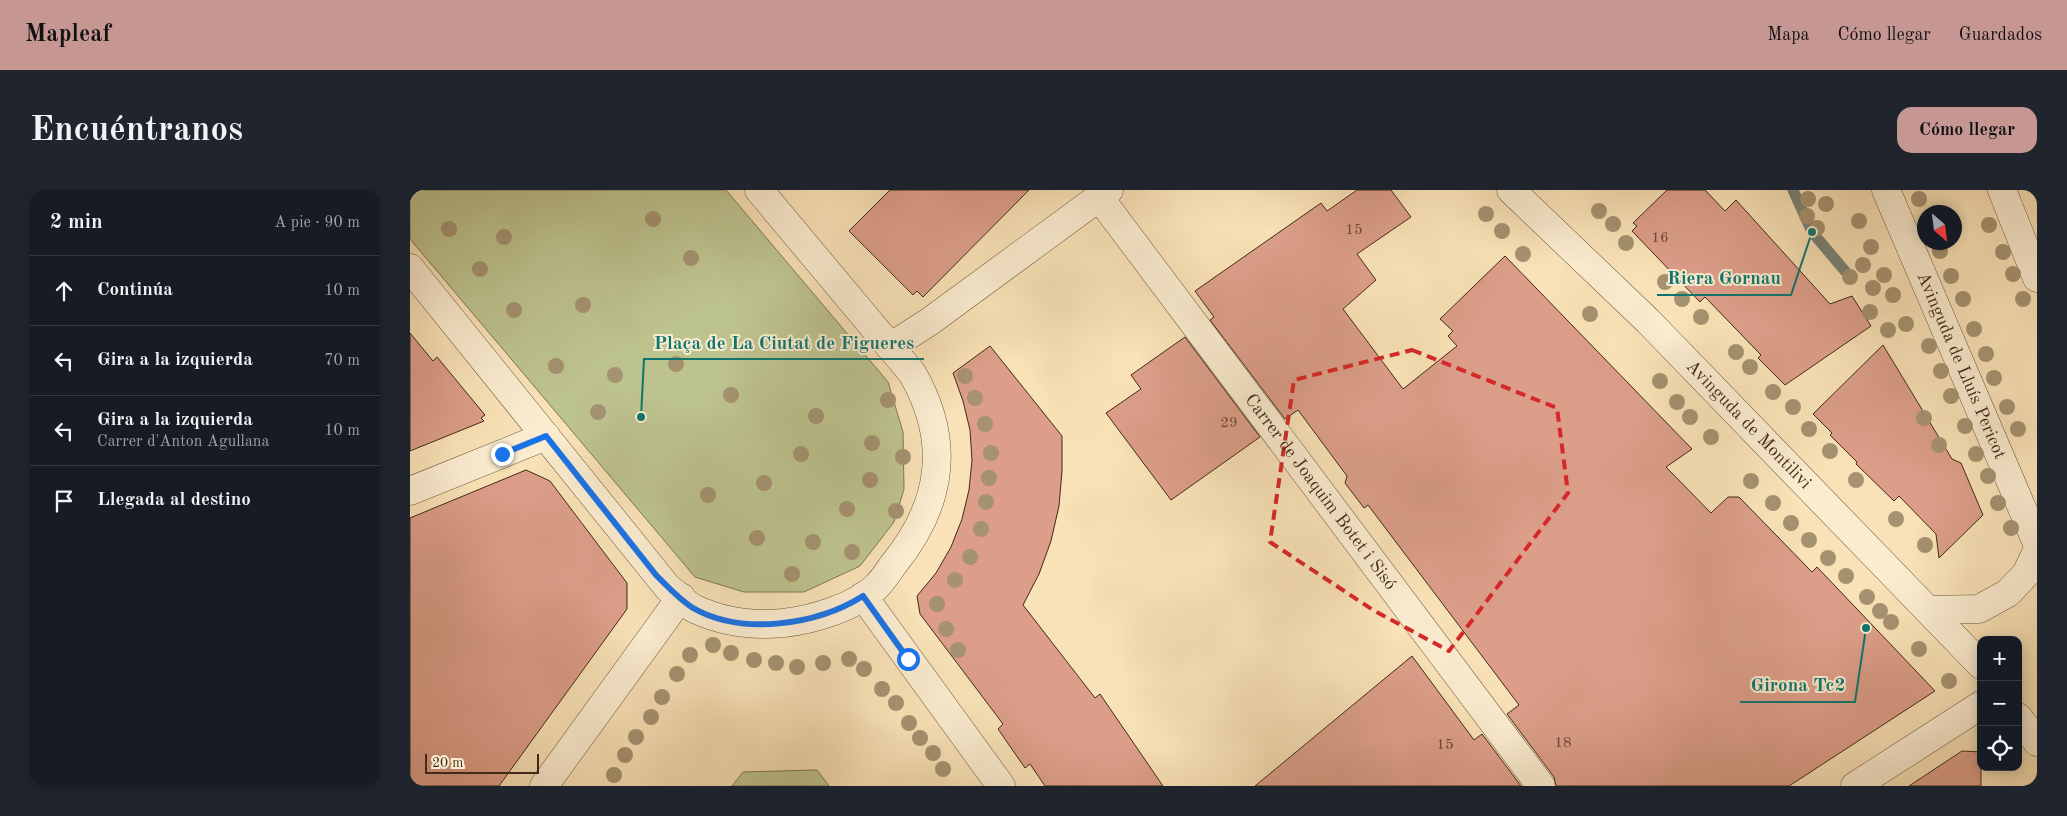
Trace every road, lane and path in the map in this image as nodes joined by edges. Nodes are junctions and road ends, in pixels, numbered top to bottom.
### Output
1 (759, 190) edge
2 (1511, 190) edge
3 (1886, 190) edge
4 (2002, 190) edge
5 (1104, 194) edge
6 (2031, 249) edge
7 (410, 268) edge
8 (2037, 278) edge
9 (890, 347) junction
10 (546, 436) junction
11 (410, 491) edge
12 (2037, 543) edge
13 (2037, 550) edge
14 (863, 596) junction
15 (681, 598) junction
16 (1929, 610) junction
17 (1977, 661) edge
18 (1977, 707) edge
19 (2022, 721) edge
20 (2037, 742) edge
21 (544, 786) edge
22 (1001, 786) edge
23 (1541, 786) edge
24 (1855, 786) edge

1 - 9 street
2 - 16 street, Avinguda de Montilivi
3 - 12 street, Avinguda de Lluís Pericot
4 - 6 street
5 - 9 street
5 - 23 street, Carrer de Joaquim Botet i Sisó
6 - 8 street
7 - 10 street
9 - 14 street
10 - 11 street
10 - 15 street
13 - 16 street
14 - 15 street
14 - 22 street
15 - 21 street
16 - 17 street, Avinguda de Montilivi
18 - 24 street
19 - 20 street

